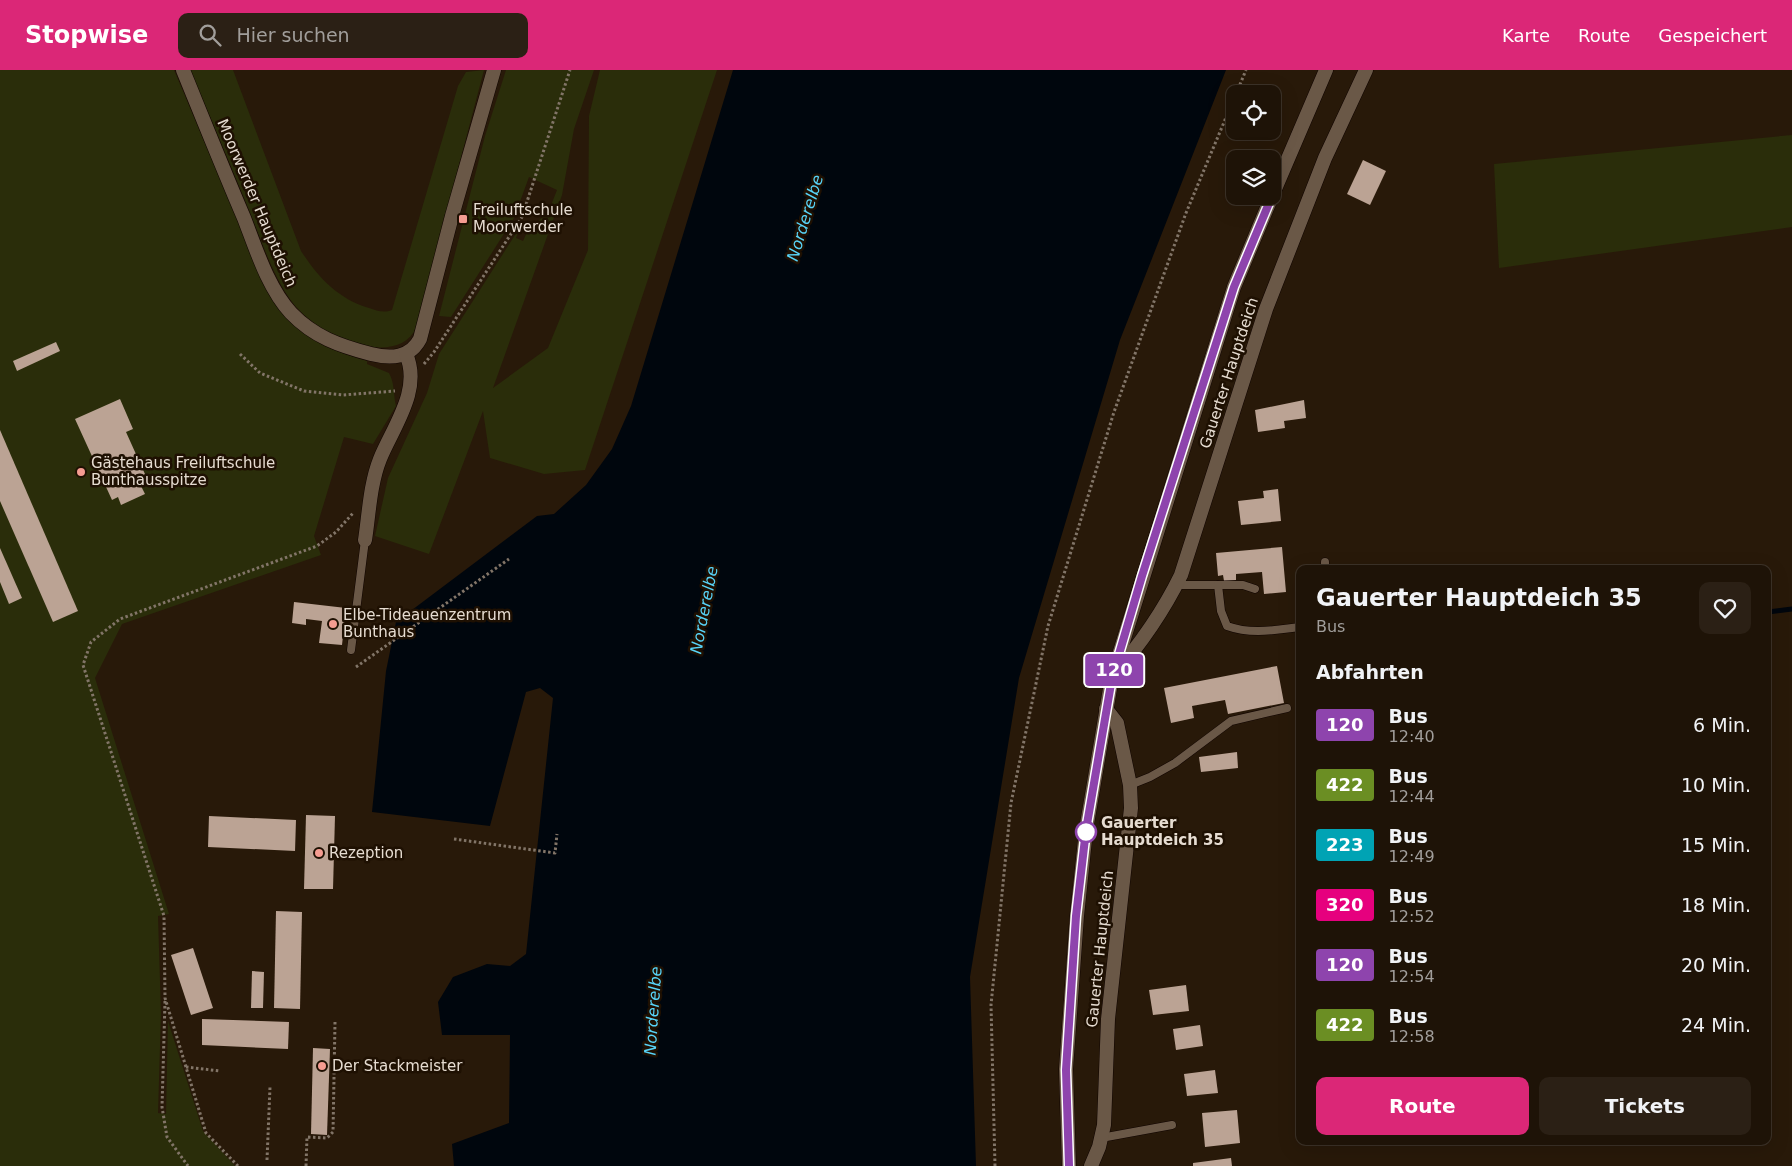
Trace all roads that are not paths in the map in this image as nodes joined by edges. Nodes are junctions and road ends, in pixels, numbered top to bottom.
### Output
1 (183, 70) edge
2 (494, 70) edge
3 (1326, 70) edge
4 (1366, 70) edge
5 (1281, 175) edge
6 (1268, 205) edge
7 (406, 354) junction
8 (365, 540) joint
9 (1176, 585) junction
10 (1218, 585) junction
11 (1255, 589) dead end
12 (1296, 627) edge
13 (351, 650) dead end
14 (1112, 678) junction
15 (1287, 708) dead end
16 (1106, 709) junction
17 (1130, 784) junction
18 (1172, 1125) dead end
19 (1101, 1138) junction
20 (1069, 1166) edge
21 (1090, 1166) edge

1 - 7 street, Moorwerder Hauptdeich
2 - 7 street
3 - 5 street, Gauerter Hauptdeich
4 - 9 street, Gauerter Hauptdeich
6 - 14 street, Gauerter Hauptdeich
7 - 8 street
8 - 13 lane
9 - 10 lane
9 - 14 street, Gauerter Hauptdeich
10 - 11 lane
10 - 12 lane
14 - 16 street, Gauerter Hauptdeich
15 - 17 lane
16 - 17 street, Gauerter Hauptdeich
16 - 20 street, Gauerter Hauptdeich
17 - 19 street, Gauerter Hauptdeich
18 - 19 lane
19 - 21 street, Gauerter Hauptdeich

